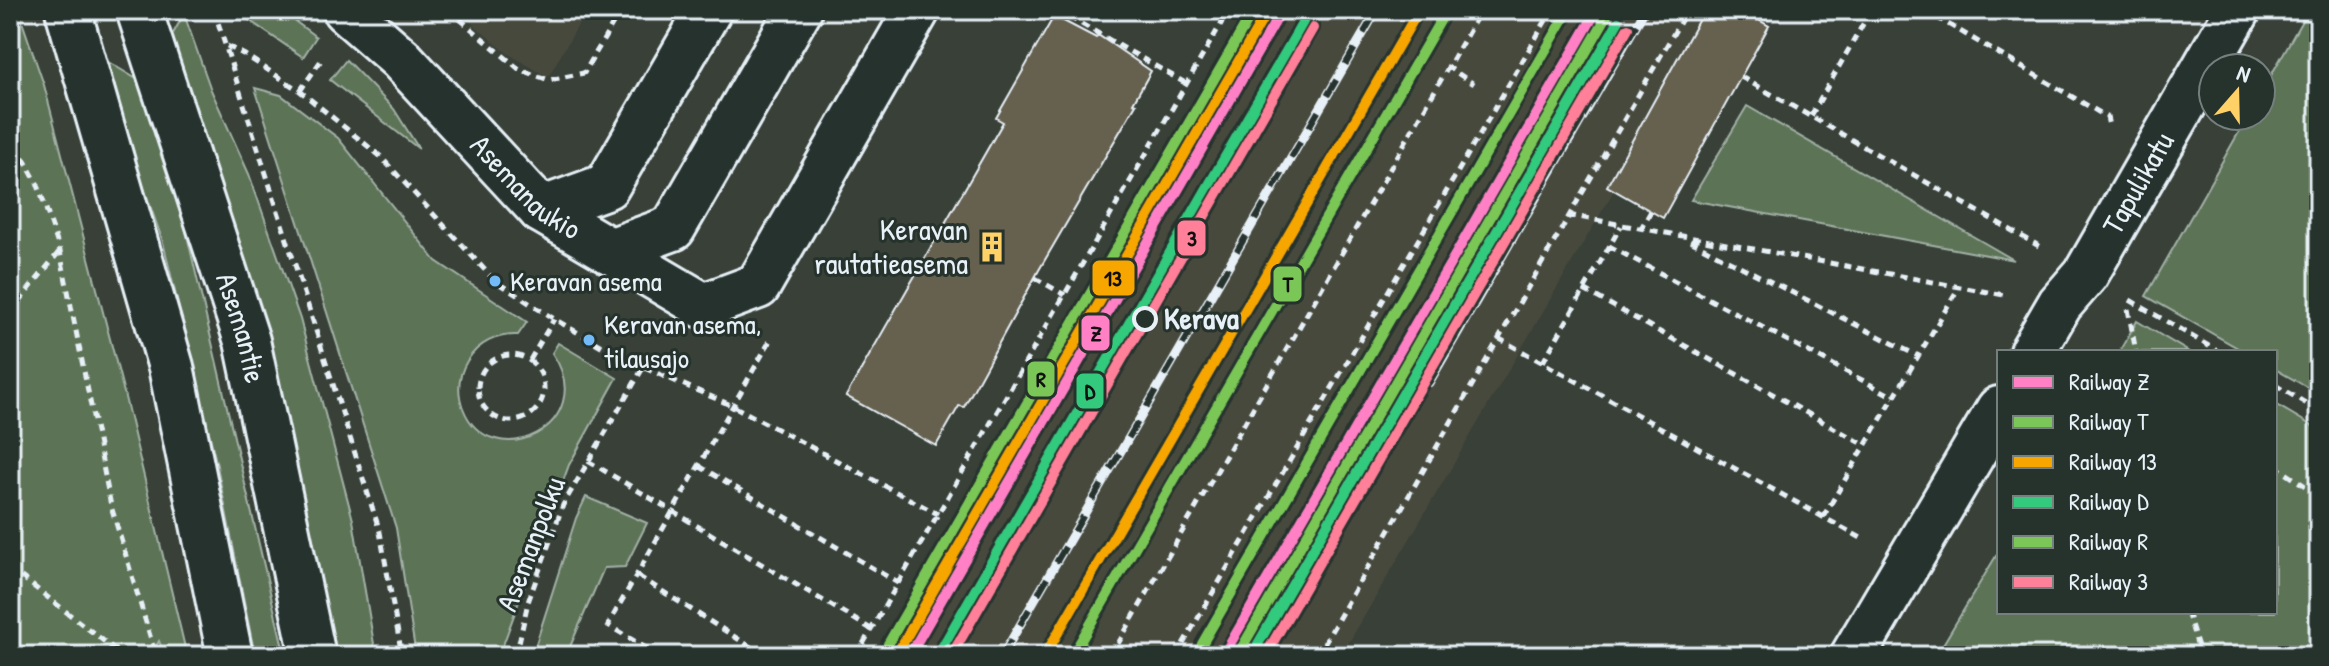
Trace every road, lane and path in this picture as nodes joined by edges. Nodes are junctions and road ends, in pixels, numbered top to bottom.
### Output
1 (68, 10) edge
2 (139, 10) edge
3 (214, 10) edge
4 (449, 10) edge
5 (621, 10) edge
6 (709, 10) edge
7 (799, 10) edge
8 (917, 10) edge
9 (1057, 10) edge
10 (1229, 10) edge
11 (1481, 10) edge
12 (1552, 10) edge
13 (1687, 10) edge
14 (1871, 10) edge
15 (1924, 10) edge
16 (2238, 10) edge
17 (1475, 23) dead end
18 (338, 29) edge
19 (227, 46) junction
20 (1448, 67) junction
21 (1741, 77) dead end
22 (1187, 84) junction
23 (1474, 84) dead end
24 (300, 91) junction
25 (2077, 99) dead end
26 (1811, 116) junction
27 (10, 133) edge
28 (541, 210) junction
29 (1651, 211) dead end
30 (1568, 215) junction
31 (1621, 226) junction
32 (1640, 230) junction
33 (1686, 238) junction
34 (1609, 246) junction
35 (2046, 250) dead end
36 (60, 251) junction
37 (610, 251) junction
38 (1035, 278) dead end
39 (1959, 286) junction
40 (1584, 290) junction
41 (1065, 295) junction
42 (2060, 304) junction
43 (10, 313) edge
44 (554, 319) junction
45 (1498, 338) junction
46 (2033, 350) edge
47 (2136, 350) edge
48 (2216, 350) edge
49 (1918, 356) junction
50 (530, 360) junction
51 (1543, 362) junction
52 (643, 368) junction
53 (2277, 386) edge
54 (1894, 397) junction
55 (733, 406) junction
56 (2319, 411) edge
57 (1997, 412) edge
58 (1865, 445) junction
59 (588, 461) junction
60 (699, 466) junction
61 (2277, 467) edge
62 (2319, 495) edge
63 (674, 510) junction
64 (938, 514) junction
65 (1823, 517) junction
66 (1908, 564) junction
67 (10, 568) edge
68 (638, 576) junction
69 (898, 583) junction
70 (2188, 614) edge
71 (871, 629) junction
72 (645, 648) junction
73 (123, 656) edge
74 (156, 656) edge
75 (230, 656) edge
76 (313, 656) edge
77 (402, 656) edge
78 (516, 656) edge
79 (641, 656) edge
80 (659, 656) edge
81 (765, 656) edge
82 (856, 656) edge
83 (1111, 656) edge
84 (1176, 656) edge
85 (1317, 656) edge
86 (1853, 656) edge
87 (2201, 656) edge

1 - 75 street
2 - 76 street, Asemantie
3 - 19 path
4 - 5 path
6 - 28 street
7 - 37 street
8 - 37 street, Asemanaukio
9 - 22 path
10 - 22 path
11 - 20 path
12 - 84 path
13 - 30 path
14 - 26 path
15 - 25 path
16 - 42 street, Tapulikatu
17 - 20 path
18 - 24 path
18 - 28 street, Asemanaukio
19 - 24 path
19 - 77 path
20 - 23 path
20 - 83 path
21 - 26 path
22 - 41 path
24 - 44 path
26 - 35 path
27 - 36 path
28 - 37 street, Asemanaukio
29 - 32 path
30 - 31 path
30 - 45 path
31 - 32 path
31 - 34 path
32 - 33 path
33 - 39 path
33 - 49 path
34 - 40 path
34 - 54 path
36 - 43 path
36 - 74 path
38 - 41 path
39 - 42 path
39 - 49 path
40 - 51 path
40 - 58 path
41 - 64 path
42 - 46 street, Tapulikatu
44 - 50 path
44 - 52 path
45 - 51 path
45 - 85 path
47 - 48 path
49 - 54 path
50 - 50 path
51 - 65 path
52 - 55 path
52 - 59 path, Asemanpolku
53 - 56 path
54 - 58 path
55 - 60 path
55 - 64 path
57 - 66 street
58 - 65 path
59 - 63 path
59 - 78 path, Asemanpolku
60 - 63 path
60 - 69 path
61 - 62 path
63 - 68 path
63 - 71 path
64 - 69 path
65 - 66 path
66 - 86 street
67 - 73 path
68 - 72 path
68 - 81 path
69 - 71 path
70 - 87 path
71 - 82 path
72 - 79 path
72 - 80 path

